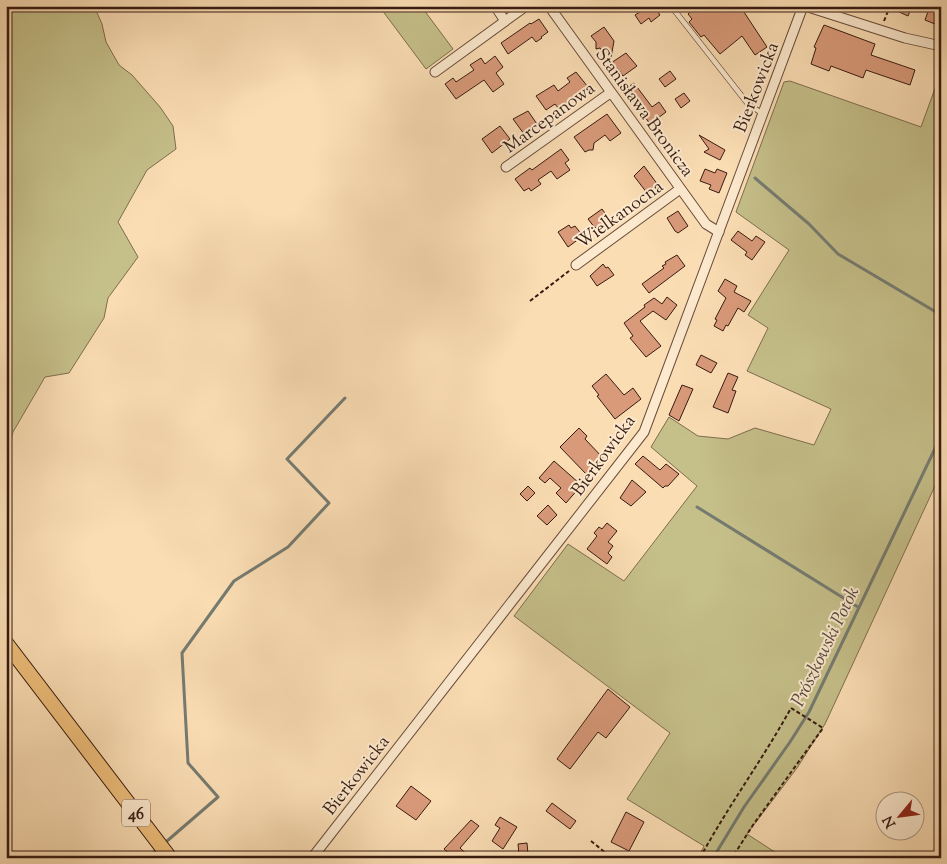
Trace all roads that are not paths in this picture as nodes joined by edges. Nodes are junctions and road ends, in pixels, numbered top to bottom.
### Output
1 (495, 6) edge
2 (526, 6) edge
3 (549, 6) edge
4 (671, 6) edge
5 (804, 6) edge
6 (506, 21) junction
7 (941, 46) edge
8 (434, 72) dead end
9 (610, 93) junction
10 (763, 114) junction
11 (506, 167) dead end
12 (680, 189) junction
13 (719, 232) junction
14 (576, 265) road end
15 (6, 643) edge
16 (170, 858) edge
17 (312, 858) edge

1 - 6 street
2 - 6 street
3 - 9 street, Stanisława Bronicza
4 - 10 lane
5 - 7 street
5 - 10 street, Bierkowicka
6 - 8 street
9 - 11 street, Marcepanowa
9 - 12 street, Stanisława Bronicza
10 - 13 street, Bierkowicka
12 - 13 street, Stanisława Bronicza
12 - 14 street, Wielkanocna
13 - 17 street, Bierkowicka
15 - 16 main road, 46

